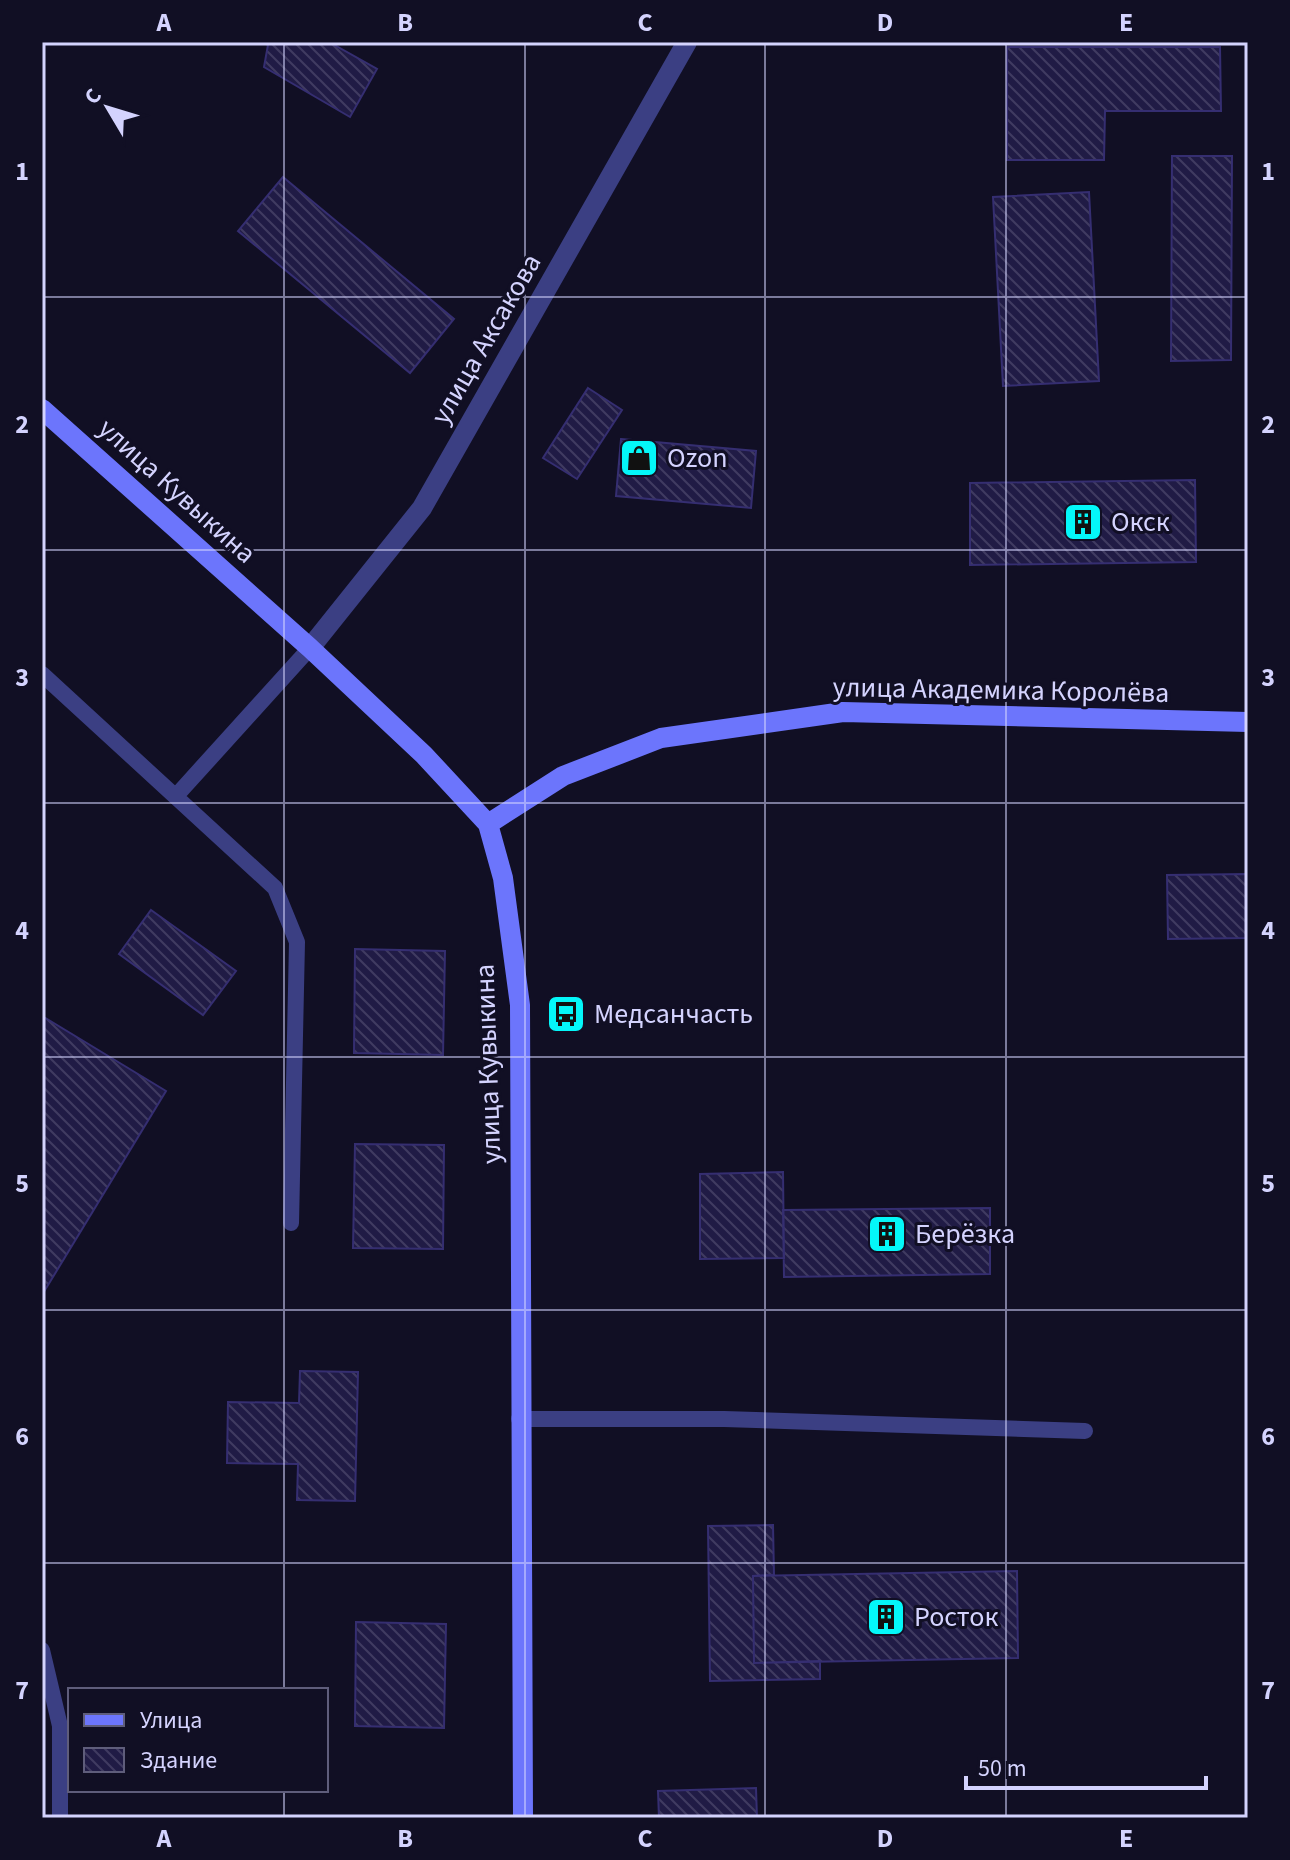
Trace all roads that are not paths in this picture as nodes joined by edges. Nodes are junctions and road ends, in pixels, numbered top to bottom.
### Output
1 (687, 42) edge
2 (42, 409) edge
3 (310, 648) junction
4 (42, 674) edge
5 (1248, 722) edge
6 (176, 796) junction
7 (488, 824) junction
8 (291, 1223) dead end
9 (519, 1419) junction
10 (1085, 1431) dead end
11 (42, 1650) edge
12 (60, 1818) edge
13 (523, 1818) edge

1 - 3 street, улица Аксакова
2 - 3 street, улица Кувыкина
3 - 6 lane
3 - 7 street, улица Кувыкина
4 - 6 lane
5 - 7 street, улица Академика Королёва
6 - 8 lane
7 - 9 street, улица Кувыкина
9 - 10 lane
9 - 13 street, улица Кувыкина
11 - 12 lane

